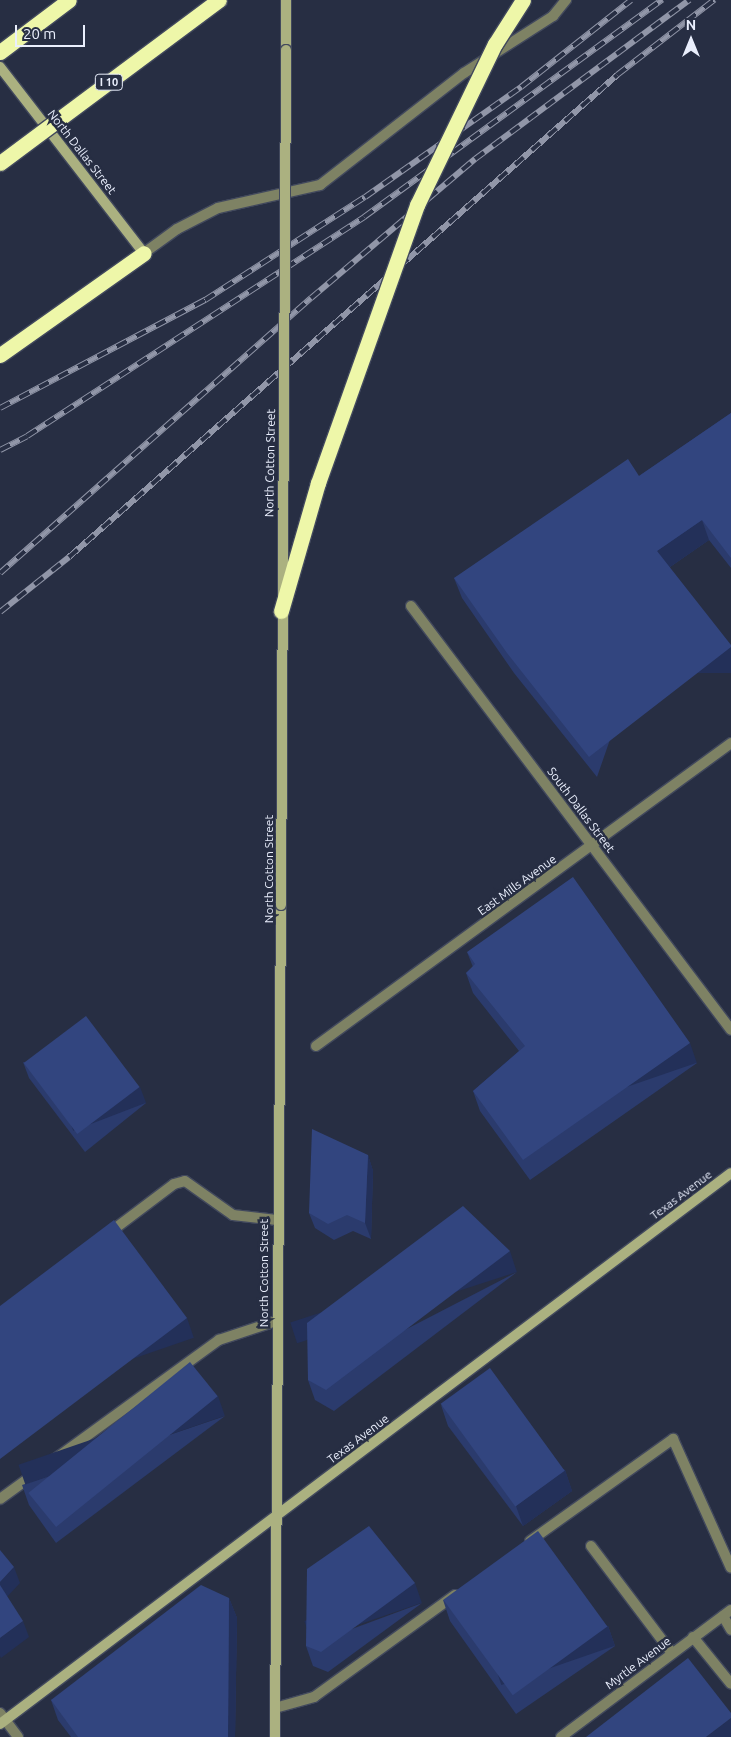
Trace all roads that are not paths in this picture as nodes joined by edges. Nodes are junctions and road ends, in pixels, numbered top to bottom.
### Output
1 (69, 0) edge
2 (219, 0) edge
3 (286, 0) edge
4 (523, 0) edge
5 (566, 0) edge
6 (0, 52) edge
7 (0, 67) edge
8 (0, 163) edge
9 (144, 253) junction
10 (0, 355) edge
11 (411, 606) dead end
12 (281, 611) junction
13 (731, 743) edge
14 (592, 845) junction
15 (731, 1030) edge
16 (316, 1046) dead end
17 (731, 1173) edge
18 (277, 1220) junction
19 (103, 1238) edge
20 (276, 1321) junction
21 (0, 1499) edge
22 (278, 1515) junction
23 (591, 1546) dead end
24 (521, 1548) edge
25 (731, 1568) edge
26 (465, 1588) edge
27 (727, 1613) edge
28 (731, 1630) edge
29 (693, 1637) junction
30 (672, 1653) junction
31 (731, 1684) edge
32 (275, 1708) junction
33 (2, 1719) edge
34 (18, 1737) edge
35 (275, 1737) edge
36 (561, 1737) edge

1 - 6 highway
2 - 8 highway, I 10, bridge
3 - 12 main road, North Cotton Street, bridge
4 - 12 highway, bridge
5 - 9 street
7 - 9 main road, North Dallas Street
9 - 10 highway
11 - 14 street, South Dallas Street
12 - 18 main road, North Cotton Street, bridge
13 - 14 street, East Mills Avenue
14 - 15 street, South Dallas Street
14 - 16 street, East Mills Avenue
17 - 22 main road, Texas Avenue
18 - 19 street
18 - 20 main road, North Cotton Street
20 - 21 street
20 - 22 main road, North Cotton Street
22 - 32 main road, North Cotton Street
22 - 33 main road, Texas Avenue
23 - 30 street
24 - 25 street
26 - 32 street
27 - 28 street
27 - 29 street, Myrtle Avenue
29 - 30 street, Myrtle Avenue
29 - 31 street
30 - 36 street, Myrtle Avenue
32 - 35 main road, North Cotton Street
33 - 34 street

